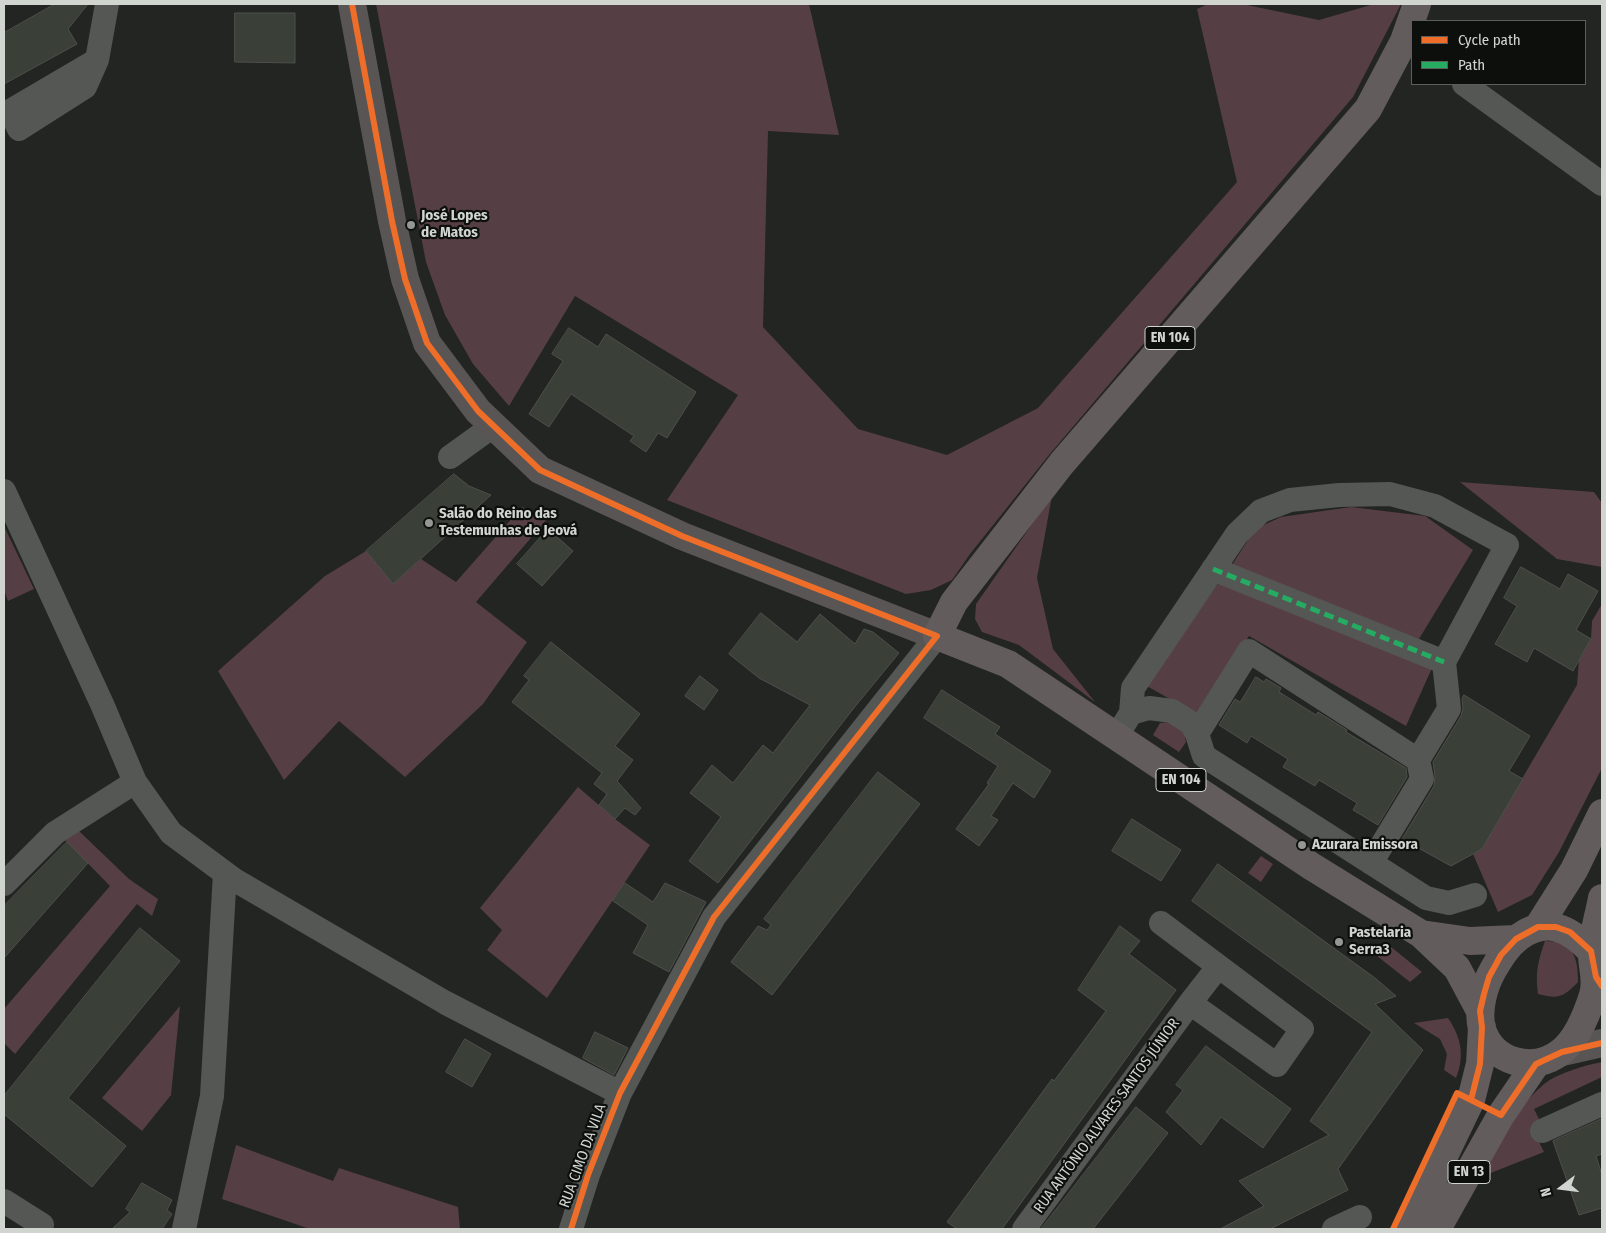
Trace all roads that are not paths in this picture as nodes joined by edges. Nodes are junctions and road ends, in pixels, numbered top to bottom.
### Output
1 (107, 4) edge
2 (352, 4) edge
3 (1417, 4) edge
4 (1413, 20) edge
5 (1411, 31) edge
6 (1408, 44) edge
7 (97, 60) dead end
8 (1465, 85) edge
9 (1602, 184) edge
10 (493, 426) junction
11 (450, 457) dead end
12 (4, 491) edge
13 (1212, 569) junction
14 (937, 636) junction
15 (1444, 662) junction
16 (1131, 713) junction
17 (1197, 734) junction
18 (1116, 737) junction
19 (1418, 760) junction
20 (135, 782) junction
21 (1602, 813) edge
22 (1371, 863) junction
23 (225, 873) junction
24 (4, 884) edge
25 (1475, 894) dead end
26 (1602, 898) edge
27 (1161, 924) dead end
28 (1527, 933) junction
29 (1421, 934) junction
30 (1218, 967) junction
31 (1596, 971) edge
32 (1190, 1003) junction
33 (1481, 1019) junction
34 (1602, 1043) edge
35 (1562, 1052) junction
36 (1536, 1064) junction
37 (620, 1092) junction
38 (1602, 1104) edge
39 (1542, 1132) dead end
40 (4, 1201) edge
41 (1360, 1217) dead end
42 (42, 1225) dead end
43 (184, 1229) edge
44 (571, 1229) edge
45 (1024, 1229) edge
46 (1334, 1229) edge
47 (1410, 1229) edge
48 (1436, 1229) edge

1 - 7 street
2 - 10 street
3 - 4 main road, EN 104
5 - 6 main road, EN 104
6 - 14 main road, EN 104
8 - 9 street
10 - 11 street
10 - 14 street
12 - 20 street
13 - 15 street
13 - 15 street
13 - 16 street
14 - 18 main road, EN 104
14 - 37 street, RUA CIMO DA VILA
15 - 19 street
16 - 17 street
16 - 18 street
17 - 19 street
17 - 22 street
18 - 29 main road, EN 104
19 - 22 street
20 - 23 street
20 - 24 street
21 - 28 main road, EN 13
22 - 25 street
23 - 37 street
23 - 43 street
26 - 31 main road
27 - 30 street, RUA ANTÓNIO ALVARES SANTOS JÚNIOR
28 - 29 main road, EN 104
28 - 31 main road
28 - 33 main road, EN 13
29 - 33 main road, EN 104
30 - 32 street, RUA ANTÓNIO ALVARES SANTOS JÚNIOR
30 - 32 street, RUA ANTÓNIO ALVARES SANTOS JÚNIOR
31 - 35 main road
32 - 45 street, RUA ANTÓNIO ALVARES SANTOS JÚNIOR
33 - 36 main road
33 - 47 main road, EN 13
34 - 35 street
35 - 36 main road
36 - 48 main road, EN 13
37 - 44 street, RUA CIMO DA VILA
38 - 39 street
40 - 42 street
41 - 46 street

